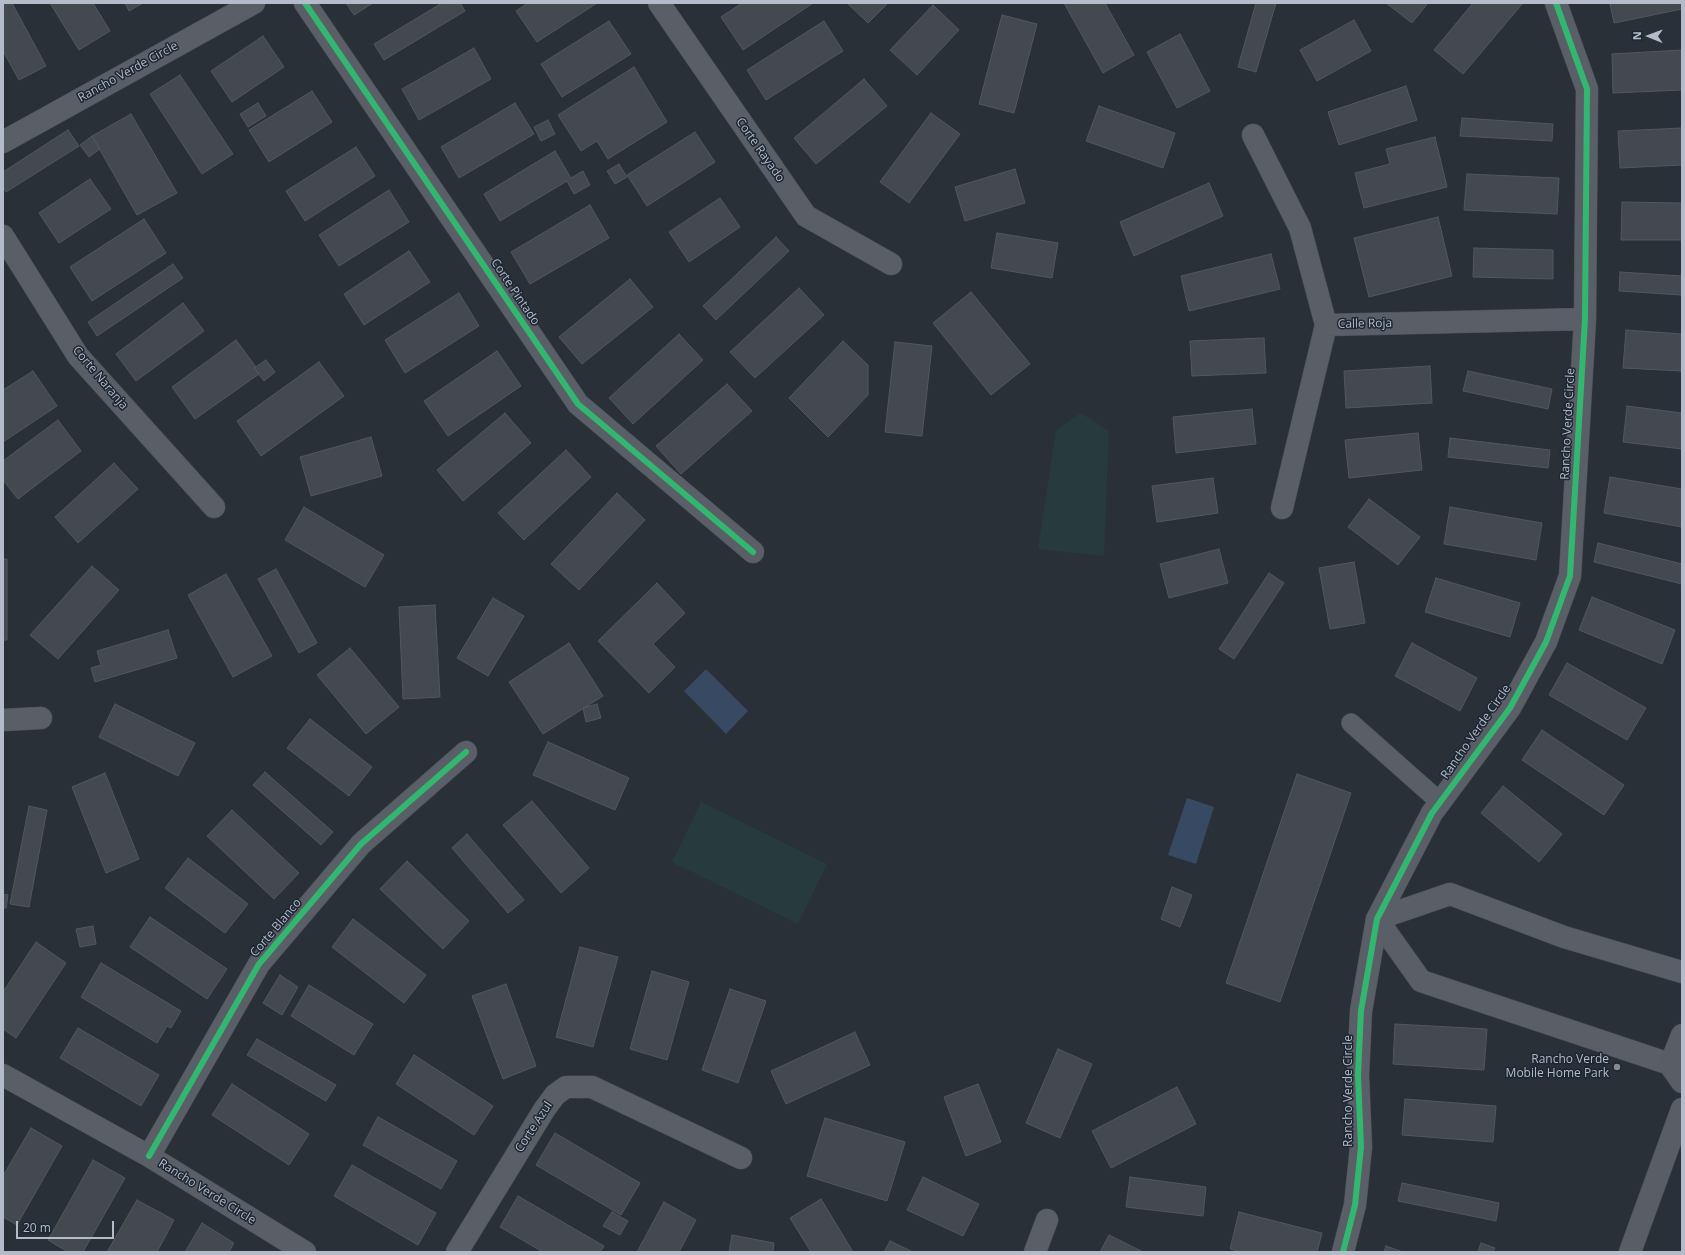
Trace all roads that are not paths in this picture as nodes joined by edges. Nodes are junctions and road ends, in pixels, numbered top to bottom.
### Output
1 (254, 3) edge
2 (305, 3) edge
3 (659, 3) edge
4 (1556, 3) edge
5 (1253, 135) dead end
6 (3, 142) edge
7 (3, 236) edge
8 (891, 264) dead end
9 (1585, 319) junction
10 (1326, 325) junction
11 (214, 507) dead end
12 (1282, 508) dead end
13 (753, 552) dead end
14 (41, 718) dead end
15 (3, 720) edge
16 (1351, 723) dead end
17 (466, 752) dead end
18 (1440, 802) junction
19 (1377, 919) junction
20 (1682, 972) edge
21 (1682, 1035) edge
22 (1678, 1072) edge
23 (3, 1075) edge
24 (1682, 1109) edge
25 (149, 1156) junction
26 (741, 1158) dead end
27 (1047, 1220) dead end
28 (305, 1252) edge
29 (457, 1252) edge
30 (1035, 1252) edge
31 (1343, 1252) edge
32 (1630, 1252) edge

1 - 6 street, Rancho Verde Circle
2 - 13 street, Corte Pintado
3 - 8 street, Corte Rayado
4 - 9 street, Rancho Verde Circle
5 - 10 street, Calle Roja
7 - 11 street, Corte Naranja
9 - 10 street, Calle Roja
9 - 18 street, Rancho Verde Circle
10 - 12 street
14 - 15 street
16 - 18 lane
17 - 25 street, Corte Blanco
18 - 19 street, Rancho Verde Circle
19 - 20 street
19 - 22 street
19 - 31 street, Rancho Verde Circle
21 - 22 main road
23 - 25 street, Rancho Verde Circle
24 - 32 main road
25 - 28 street, Rancho Verde Circle
26 - 29 street, Corte Azul
27 - 30 street

